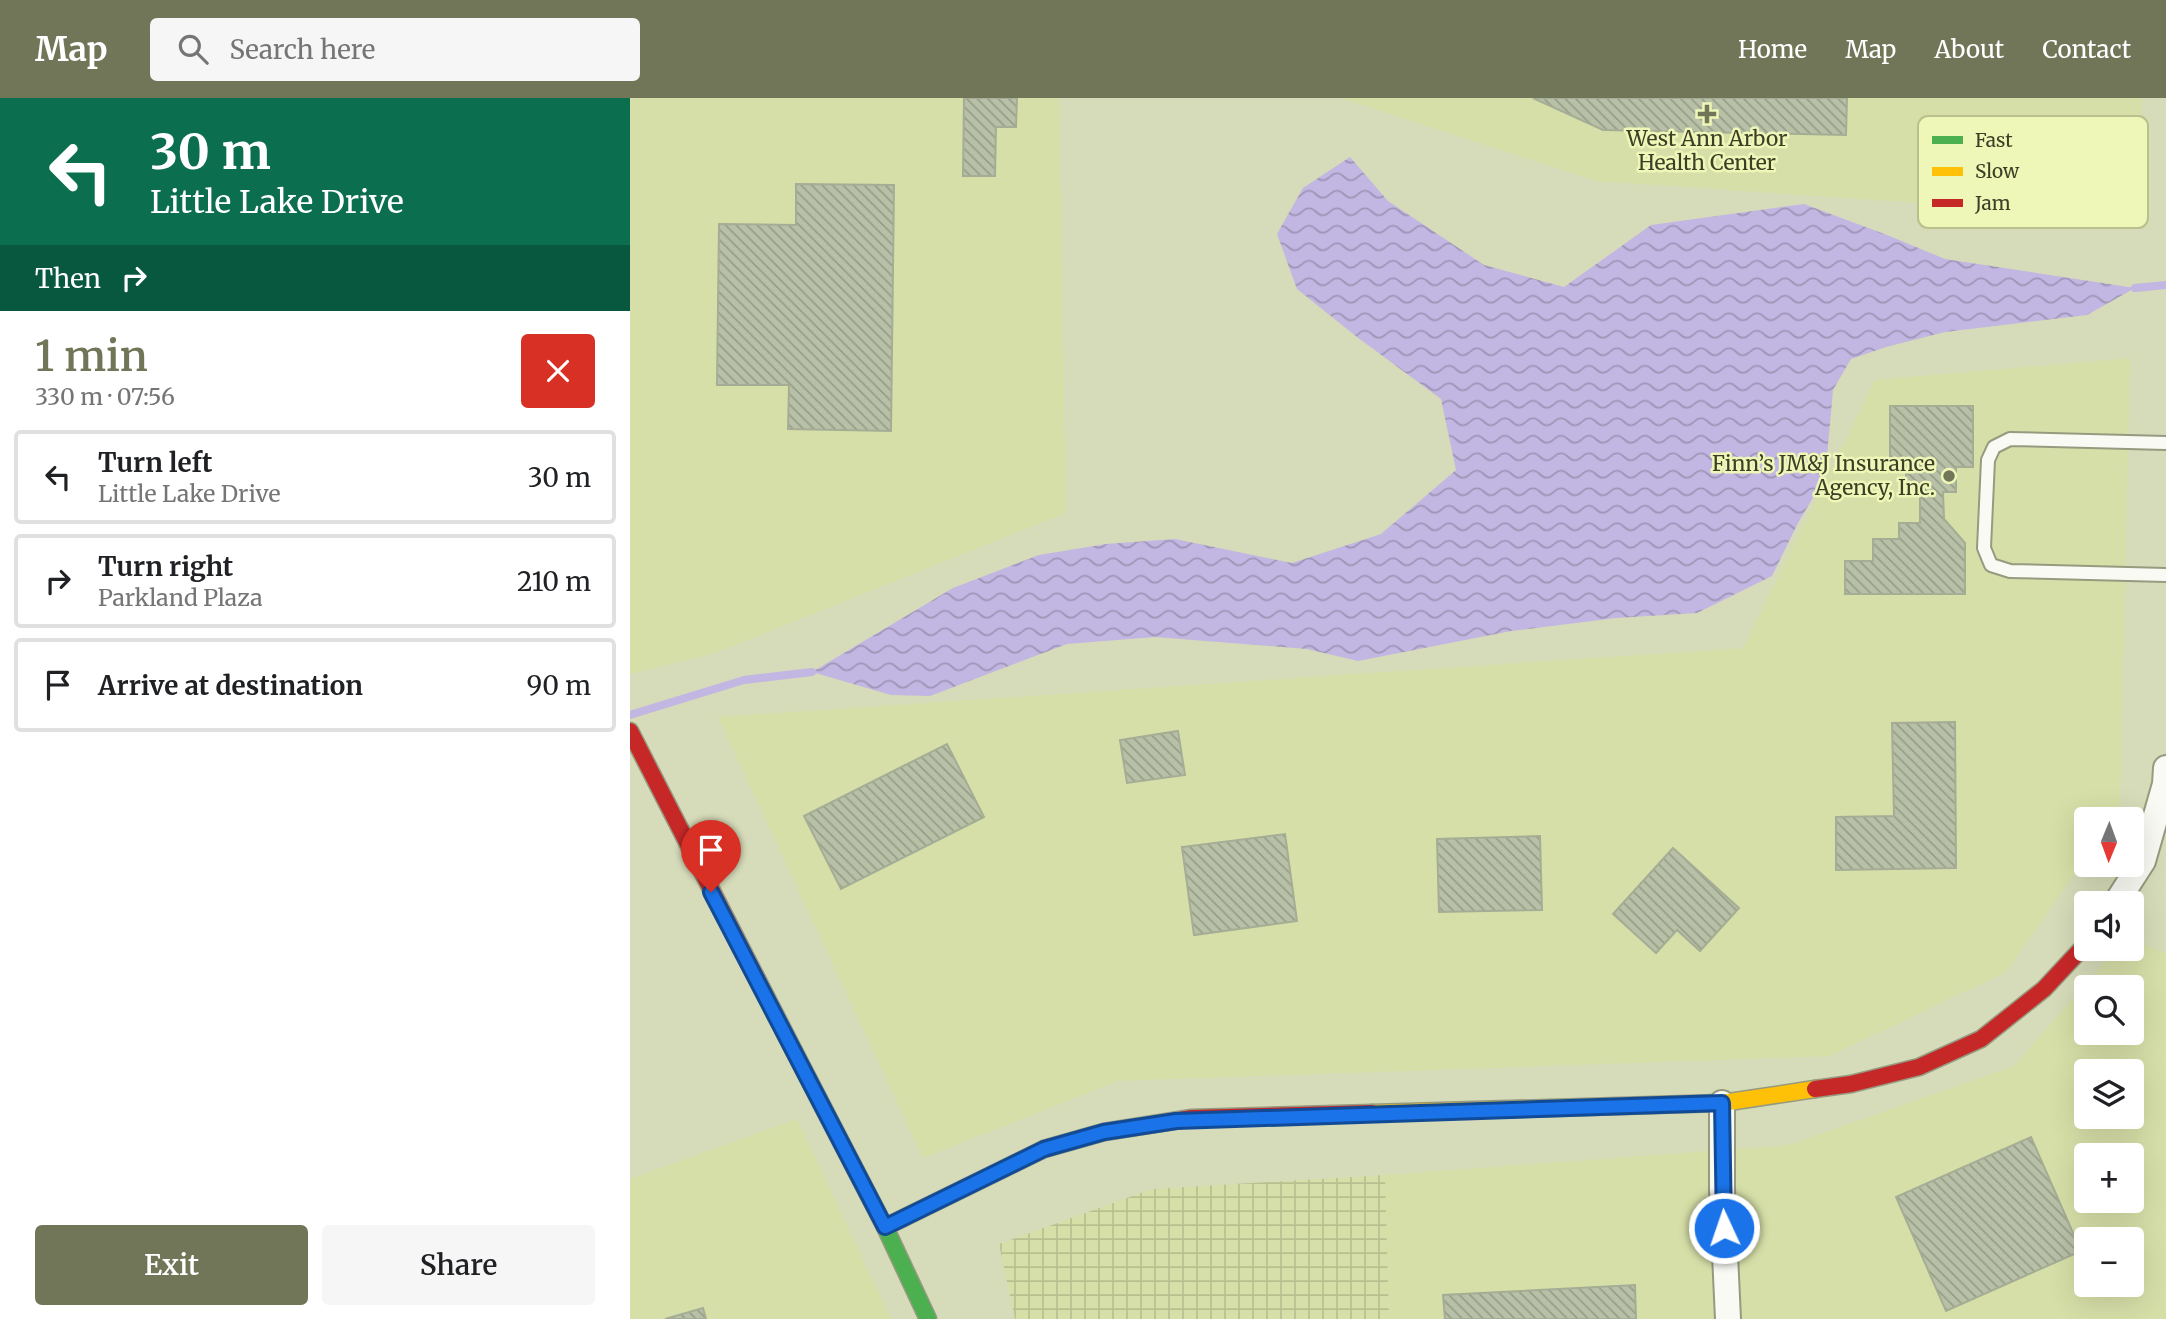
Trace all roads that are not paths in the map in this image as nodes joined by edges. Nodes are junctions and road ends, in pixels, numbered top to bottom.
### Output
1 (2166, 443) edge
2 (2166, 575) edge
3 (630, 731) edge
4 (2166, 768) edge
5 (2124, 891) edge
6 (2074, 957) edge
7 (1722, 1103) junction
8 (885, 1227) junction
9 (928, 1319) edge
10 (1728, 1319) edge

1 - 2 lane
3 - 8 street
4 - 5 street
6 - 7 street
7 - 8 street
7 - 10 street
8 - 9 street

